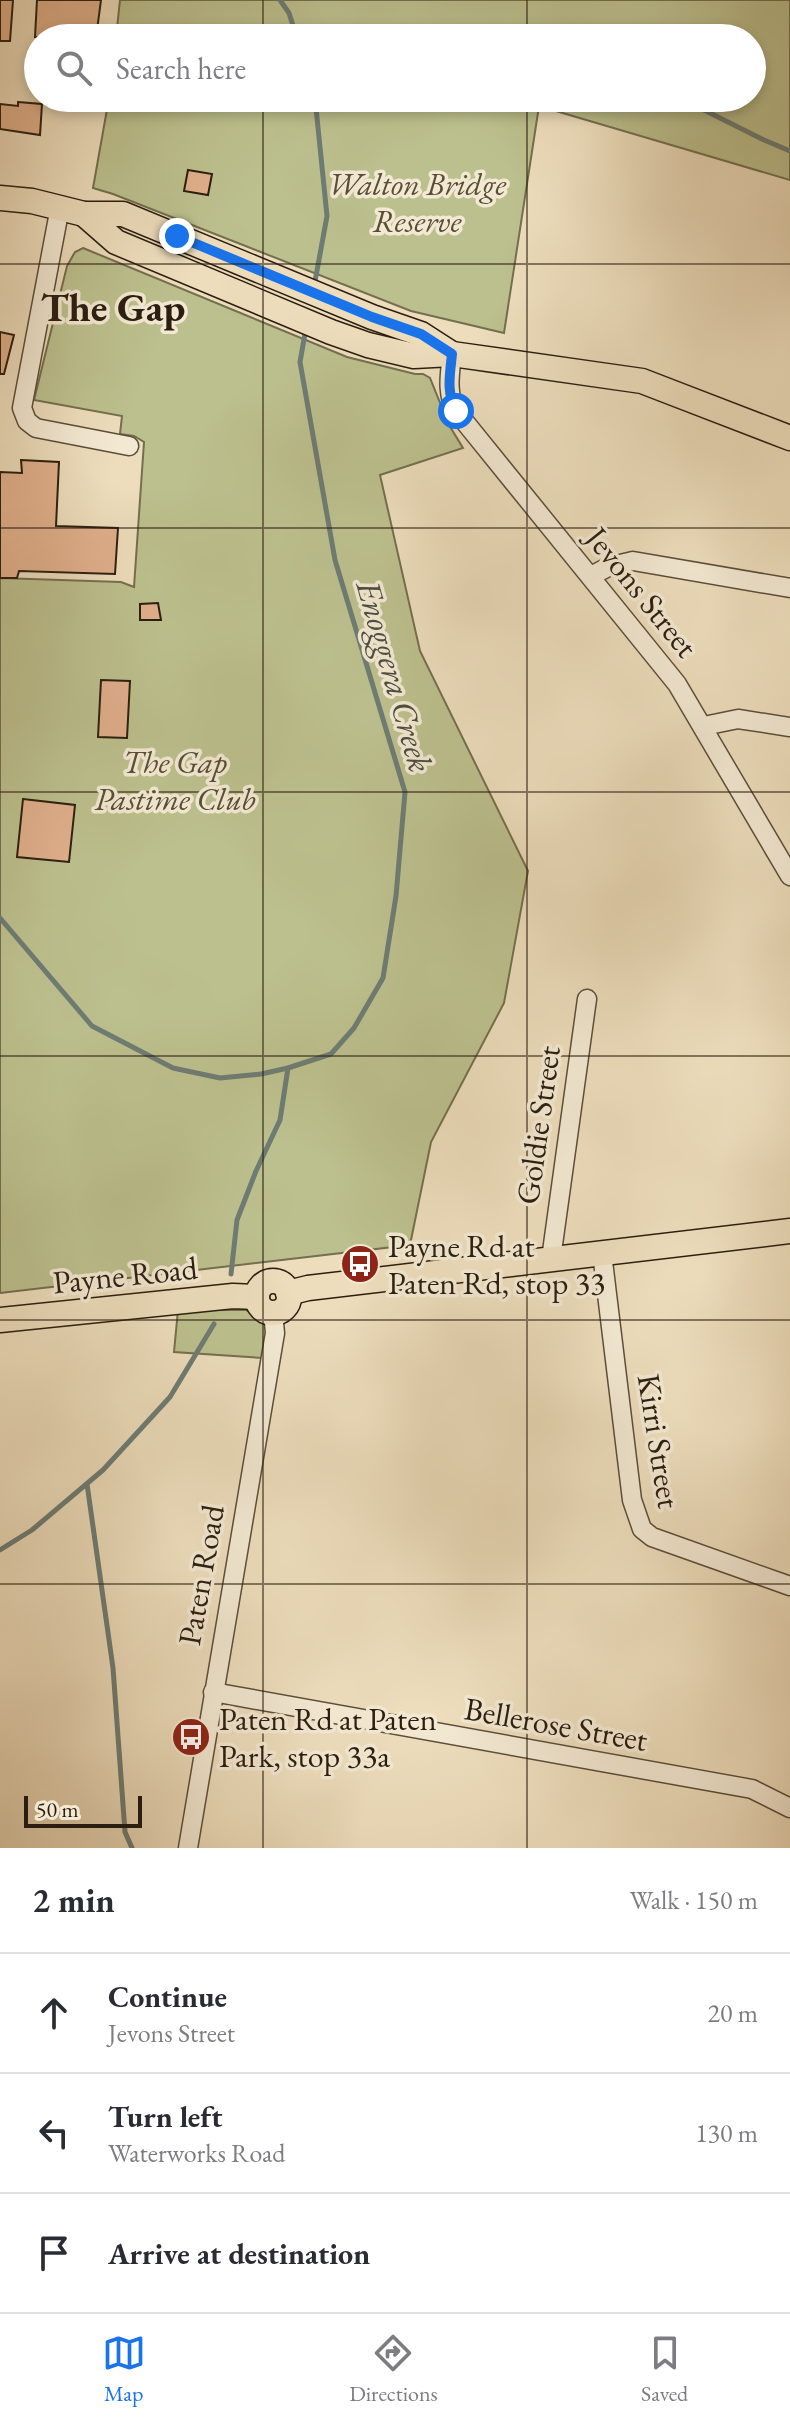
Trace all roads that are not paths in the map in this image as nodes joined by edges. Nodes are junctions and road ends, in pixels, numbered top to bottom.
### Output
1 (0, 198) edge
2 (60, 207) junction
3 (84, 214) junction
4 (452, 354) junction
5 (790, 438) edge
6 (129, 446) dead end
7 (591, 576) junction
8 (790, 588) edge
9 (704, 726) junction
10 (790, 727) edge
11 (790, 876) edge
12 (587, 999) dead end
13 (790, 1231) edge
14 (602, 1253) junction
15 (551, 1259) junction
16 (265, 1305) junction
17 (0, 1320) edge
18 (790, 1586) edge
19 (213, 1692) junction
20 (790, 1808) edge
21 (188, 1848) edge

1 - 2 main road
2 - 3 main road
2 - 6 street
3 - 4 main road
3 - 4 main road
4 - 5 main road
4 - 7 street, Jevons Street
7 - 8 street
7 - 9 street, Jevons Street
9 - 10 street
9 - 11 street, Jevons Street
12 - 15 street, Goldie Street
13 - 14 main road
14 - 15 main road
14 - 18 street, Kirri Street
15 - 16 main road
16 - 17 main road, Payne Road
16 - 19 street, Paten Road
19 - 20 street, Bellerose Street
19 - 21 street, Paten Road

